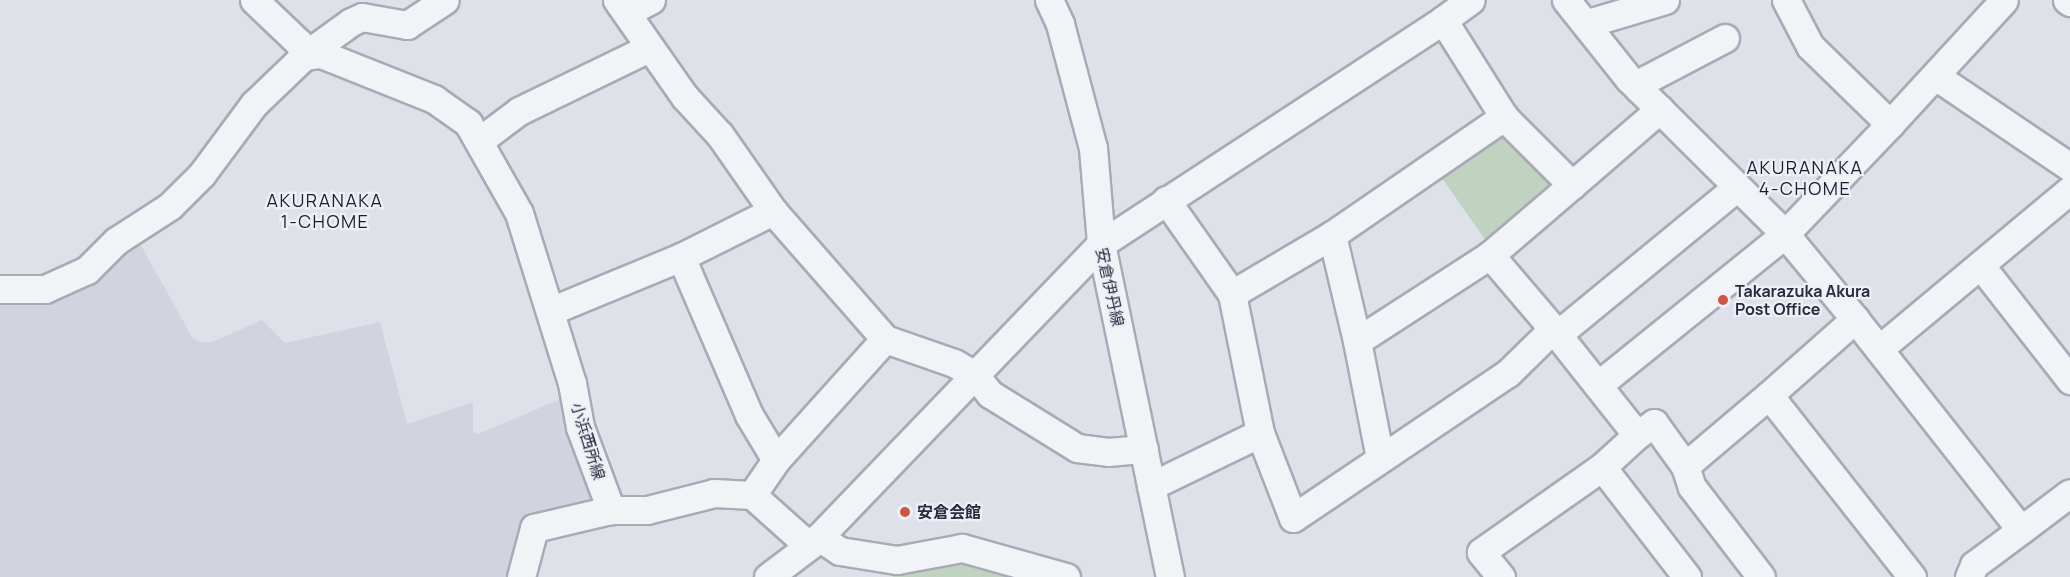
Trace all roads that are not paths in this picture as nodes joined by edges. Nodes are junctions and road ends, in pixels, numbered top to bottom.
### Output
1 (254, 0) edge
2 (445, 0) edge
3 (1049, 0) edge
4 (1472, 0) edge
5 (1566, 0) edge
6 (1665, 0) edge
7 (1786, 0) edge
8 (2004, 0) edge
9 (632, 4) edge
10 (1443, 20) junction
11 (1588, 27) junction
12 (1725, 38) dead end
13 (649, 48) junction
14 (304, 57) junction
15 (1937, 77) junction
16 (1639, 89) junction
17 (1660, 109) junction
18 (1504, 117) junction
19 (1890, 124) junction
20 (479, 141) junction
21 (2070, 167) edge
22 (1572, 184) junction
23 (1737, 187) junction
24 (2070, 190) edge
25 (1166, 200) junction
26 (773, 211) junction
27 (1785, 234) junction
28 (1332, 235) junction
29 (1101, 244) junction
30 (1490, 255) junction
31 (681, 257) junction
32 (1982, 266) junction
33 (0, 289) edge
34 (1232, 294) junction
35 (550, 311) junction
36 (1855, 319) junction
37 (1556, 331) junction
38 (885, 339) junction
39 (1357, 341) junction
40 (1879, 349) junction
41 (975, 375) junction
42 (2070, 380) edge
43 (1598, 385) junction
44 (1769, 395) junction
45 (1260, 433) junction
46 (1637, 435) junction
47 (1144, 449) junction
48 (1380, 458) junction
49 (776, 460) junction
50 (1685, 466) junction
51 (1602, 467) junction
52 (1151, 486) junction
53 (2070, 493) edge
54 (752, 495) junction
55 (611, 510) junction
56 (2021, 530) junction
57 (814, 542) junction
58 (521, 577) edge
59 (768, 577) edge
60 (1066, 577) edge
61 (1170, 577) edge
62 (1501, 577) edge
63 (1687, 577) edge
64 (1761, 577) edge
65 (1912, 577) edge
66 (1970, 577) edge

1 - 14 street
2 - 14 street
3 - 29 street, 安倉伊丹線
4 - 10 street
5 - 11 street
6 - 11 street
7 - 19 street
8 - 15 street
9 - 13 street
10 - 18 street
10 - 25 street
11 - 16 street
12 - 16 street
13 - 20 street
13 - 26 street
14 - 20 street, 小浜西所線
14 - 33 street
15 - 19 street
15 - 21 street
16 - 17 street
17 - 22 street
17 - 23 street
18 - 22 street
18 - 28 street
19 - 27 street
20 - 35 street, 小浜西所線
22 - 30 street
23 - 27 street
23 - 37 street
24 - 32 street
25 - 29 street
25 - 34 street
26 - 31 street
26 - 38 street
27 - 36 street
27 - 43 street
28 - 34 street
28 - 39 street
29 - 41 street
29 - 47 street, 安倉伊丹線
30 - 37 street
30 - 39 street
31 - 35 street
31 - 49 street
32 - 40 street
32 - 42 street
34 - 45 street
35 - 55 street, 小浜西所線
36 - 40 street
36 - 44 street
37 - 43 street
37 - 48 street
38 - 41 street
38 - 49 street
39 - 48 street
40 - 56 street
41 - 47 street
41 - 57 street
43 - 46 street
44 - 50 street
44 - 65 street
45 - 48 street
45 - 52 street
46 - 50 street
46 - 51 street
47 - 52 street, 安倉伊丹線
49 - 54 street
50 - 64 street
51 - 62 street
51 - 63 street
52 - 61 street, 安倉伊丹線
53 - 56 street
54 - 55 street
54 - 57 street
55 - 58 street
56 - 66 street
57 - 59 street
57 - 60 street

